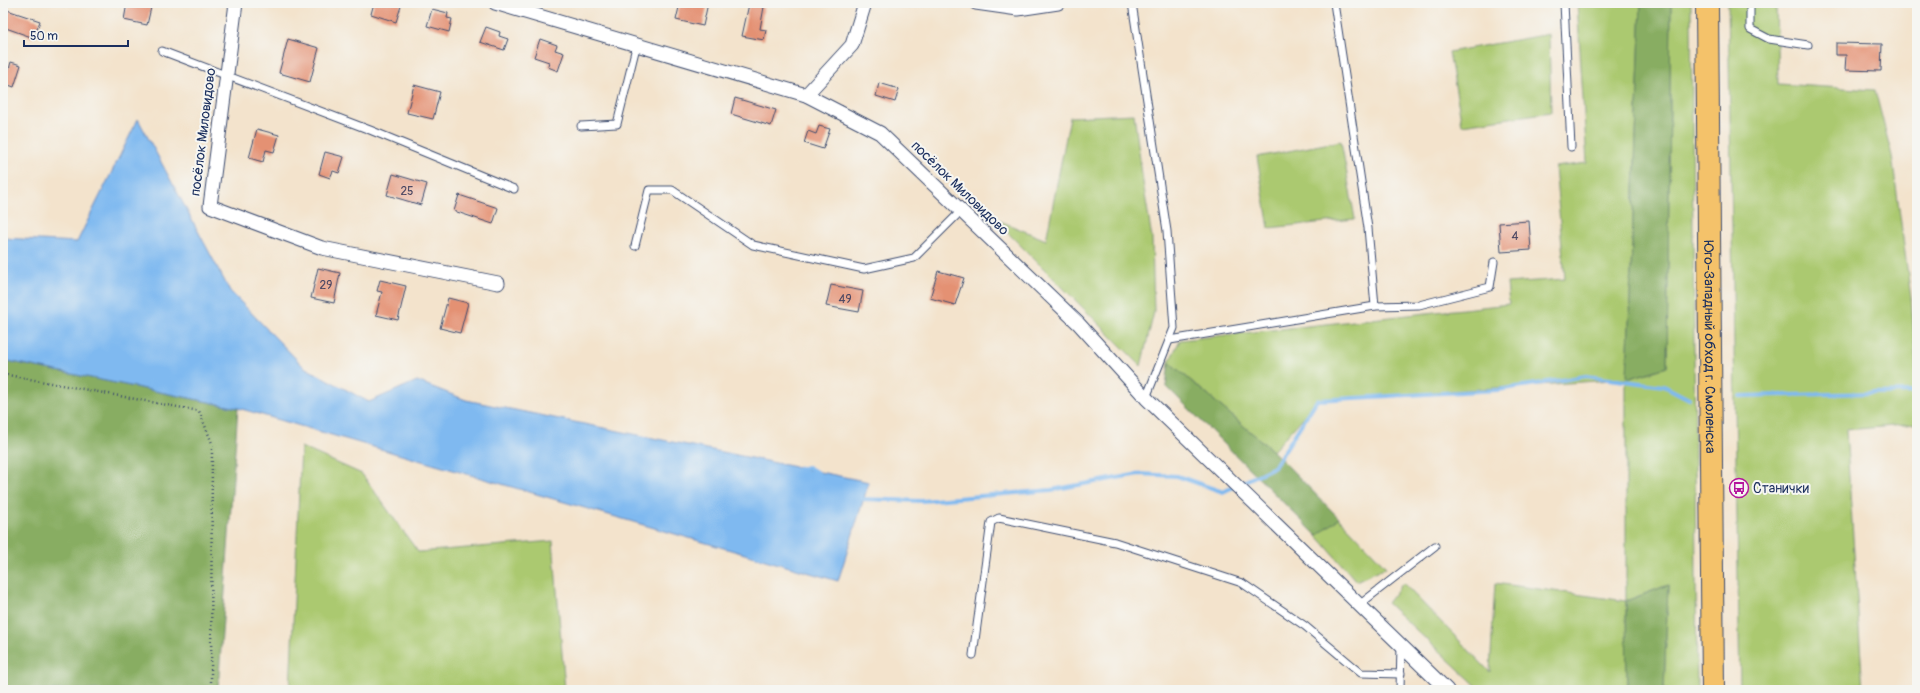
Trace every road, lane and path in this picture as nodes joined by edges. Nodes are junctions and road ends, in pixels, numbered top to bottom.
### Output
1 (236, 3) edge
2 (495, 3) edge
3 (865, 3) edge
4 (976, 3) edge
5 (1058, 3) edge
6 (1132, 3) edge
7 (1334, 3) edge
8 (1564, 3) edge
9 (1707, 3) edge
10 (1750, 3) edge
11 (637, 44) junction
12 (1808, 45) dead end
13 (162, 51) dead end
14 (226, 77) junction
15 (806, 95) junction
16 (581, 126) dead end
17 (1571, 147) dead end
18 (514, 189) dead end
19 (961, 211) junction
20 (634, 246) dead end
21 (1494, 262) dead end
22 (498, 283) dead end
23 (1375, 306) junction
24 (1170, 340) junction
25 (3, 374) edge
26 (1146, 398) junction
27 (1435, 546) dead end
28 (1360, 605) junction
29 (1401, 645) junction
30 (973, 655) dead end
31 (1400, 674) junction
32 (211, 690) edge
33 (1400, 690) edge
34 (1447, 690) edge
35 (1713, 690) edge

1 - 14 street, посёлок Миловидово
2 - 11 street, посёлок Миловидово
3 - 15 street
4 - 5 street
6 - 24 lane
7 - 23 lane
8 - 17 lane
9 - 35 highway, Юго-Западный обход г. Смоленска
10 - 12 lane
11 - 15 street, посёлок Миловидово
11 - 16 lane
13 - 14 lane
14 - 18 lane
14 - 22 street, посёлок Миловидово
15 - 19 street, посёлок Миловидово
19 - 20 lane
19 - 26 street, посёлок Миловидово
21 - 23 lane
23 - 24 lane
24 - 26 lane
25 - 32 path
26 - 28 street, посёлок Миловидово
27 - 28 lane
28 - 29 street, посёлок Миловидово
29 - 31 lane
29 - 34 street, посёлок Миловидово
30 - 31 lane
31 - 33 lane

